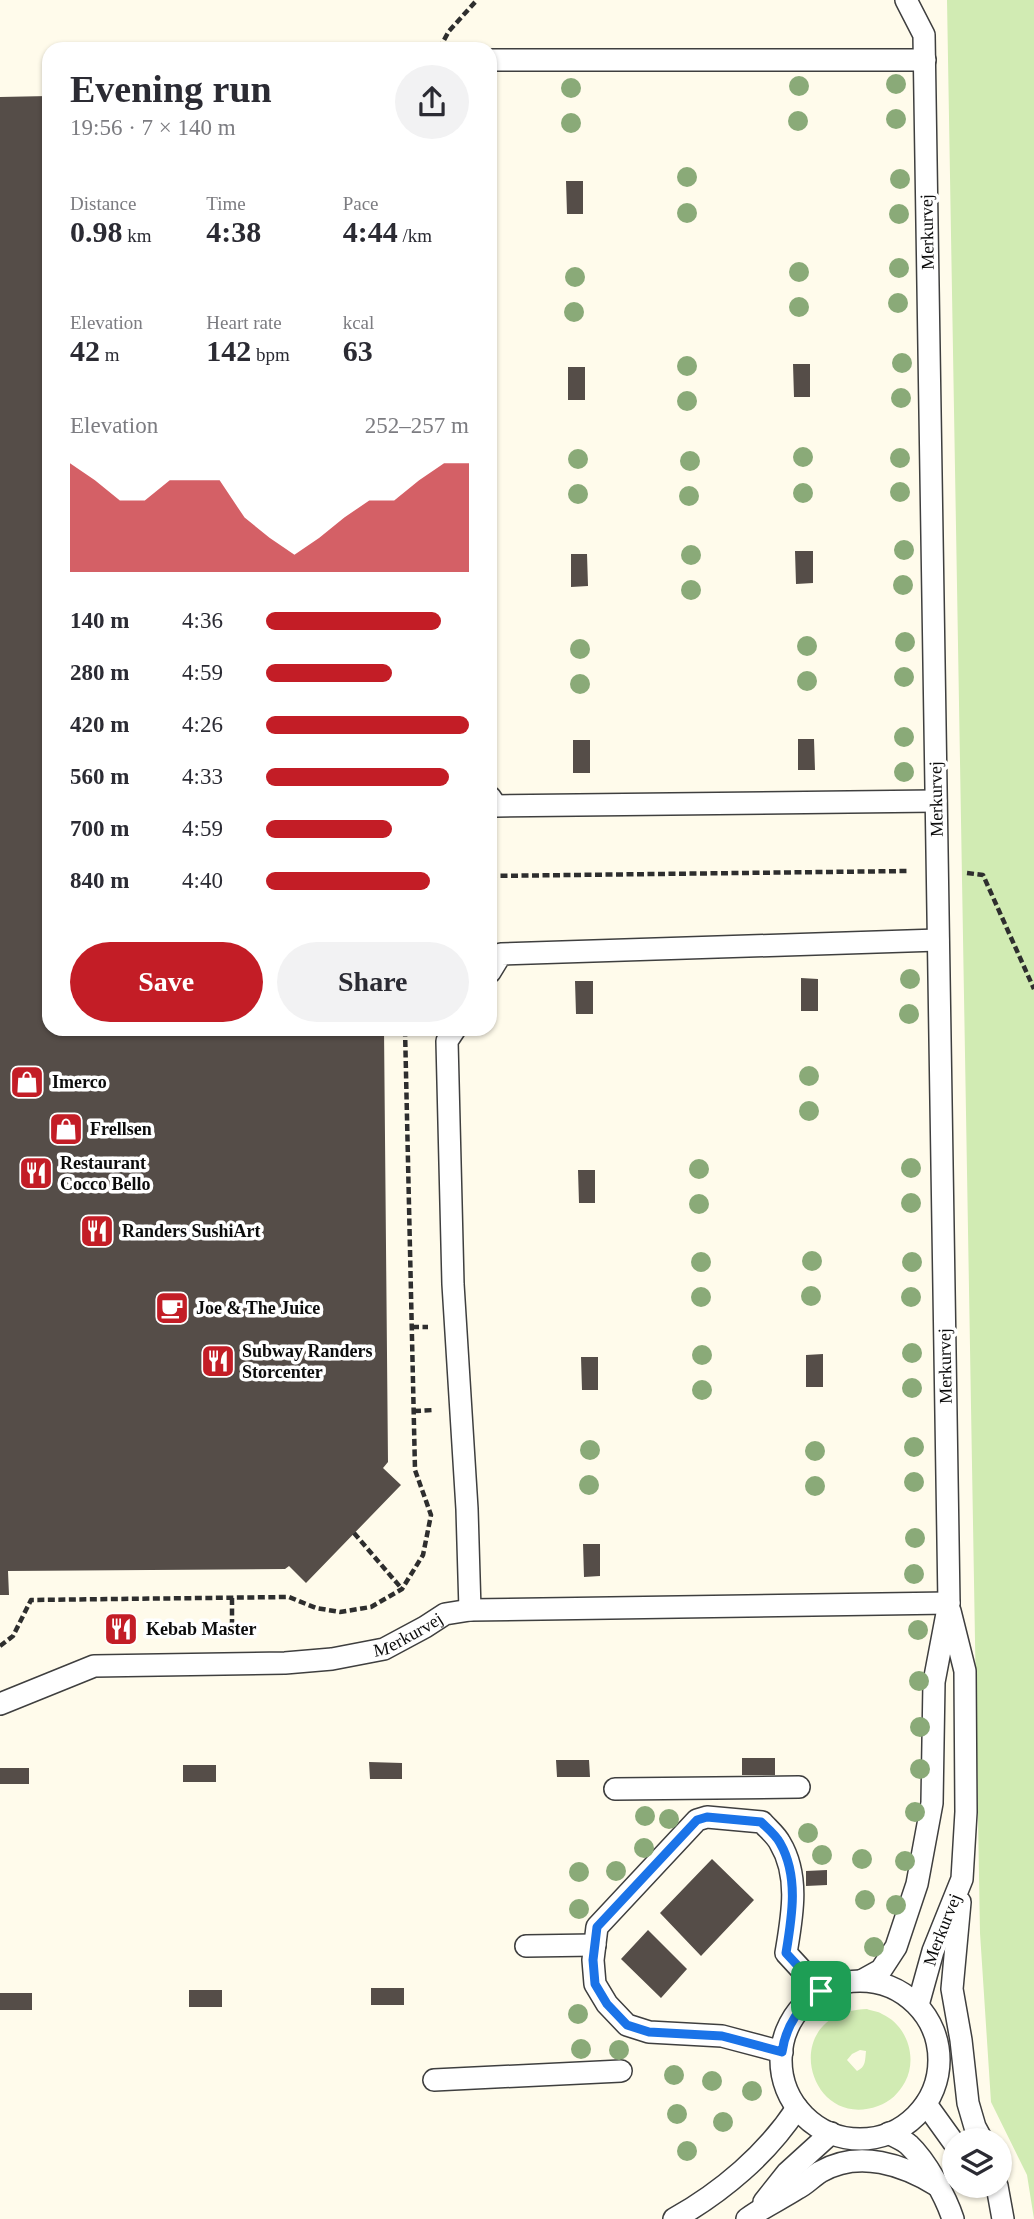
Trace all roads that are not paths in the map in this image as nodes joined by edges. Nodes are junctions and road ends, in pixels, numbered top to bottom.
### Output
1 (906, 0) edge
2 (497, 60) edge
3 (925, 60) junction
4 (936, 801) junction
5 (497, 806) edge
6 (939, 940) junction
7 (497, 960) edge
8 (450, 1036) edge
9 (949, 1603) junction
10 (470, 1610) junction
11 (0, 1704) edge
12 (799, 1787) dead end
13 (615, 1788) dead end
14 (962, 1879) junction
15 (595, 1945) junction
16 (526, 1946) dead end
17 (863, 1980) junction
18 (821, 1991) junction
19 (918, 2005) junction
20 (782, 2052) junction
21 (621, 2071) dead end
22 (434, 2080) dead end
23 (926, 2104) junction
24 (797, 2108) junction
25 (943, 2128) edge
26 (976, 2128) edge
27 (831, 2133) junction
28 (889, 2133) junction
29 (938, 2186) junction
30 (993, 2198) edge
31 (1002, 2213) edge
32 (751, 2216) edge
33 (674, 2219) edge
34 (953, 2219) edge

1 - 3 lane, Merkurvej
2 - 3 lane
3 - 4 lane, Merkurvej
4 - 5 lane
4 - 6 lane, Merkurvej
6 - 7 lane
6 - 9 lane, Merkurvej
8 - 10 lane
9 - 10 lane, Merkurvej
9 - 14 lane, Merkurvej
9 - 17 lane, Merkurvej
10 - 11 lane, Merkurvej
12 - 13 lane
14 - 19 lane, Merkurvej
14 - 26 lane
15 - 16 lane
15 - 18 lane
15 - 20 lane
17 - 18 lane
17 - 19 lane
18 - 20 lane
19 - 23 lane
20 - 24 lane
21 - 22 lane
23 - 25 lane
23 - 28 lane
24 - 27 lane
24 - 33 lane
27 - 28 lane
27 - 32 lane
28 - 29 lane
29 - 32 lane
29 - 34 lane
30 - 31 lane

